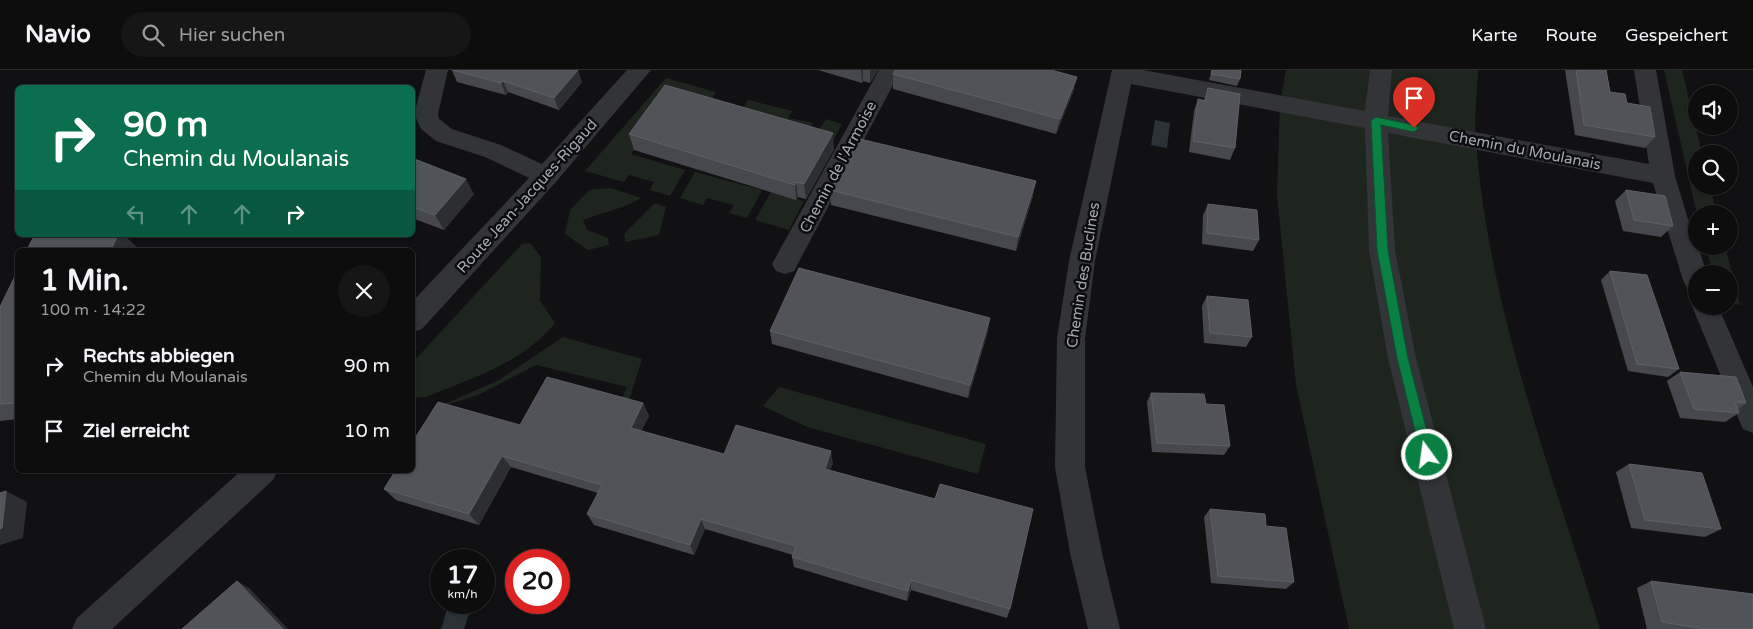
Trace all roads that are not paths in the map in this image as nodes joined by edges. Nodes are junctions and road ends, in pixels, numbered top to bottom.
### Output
1 (437, 70) edge
2 (640, 70) edge
3 (890, 70) edge
4 (1381, 70) edge
5 (1645, 70) edge
6 (1122, 72) edge
7 (1376, 121) junction
8 (546, 176) junction
9 (1663, 176) junction
10 (786, 264) dead end
11 (1691, 265) edge
12 (1709, 315) edge
13 (415, 318) edge
14 (1753, 420) edge
15 (260, 473) edge
16 (88, 629) edge
17 (1104, 629) edge
18 (1470, 629) edge

1 - 8 street
2 - 8 street, Route Jean-Jacques-Rigaud
3 - 10 street, Chemin de l'Armoise
4 - 7 street
5 - 9 street
6 - 7 street, Chemin du Moulanais
6 - 17 street, Chemin des Buclines
7 - 9 street, Chemin du Moulanais
7 - 18 street
8 - 13 street, Route Jean-Jacques-Rigaud
9 - 11 street
12 - 14 street
15 - 16 street

